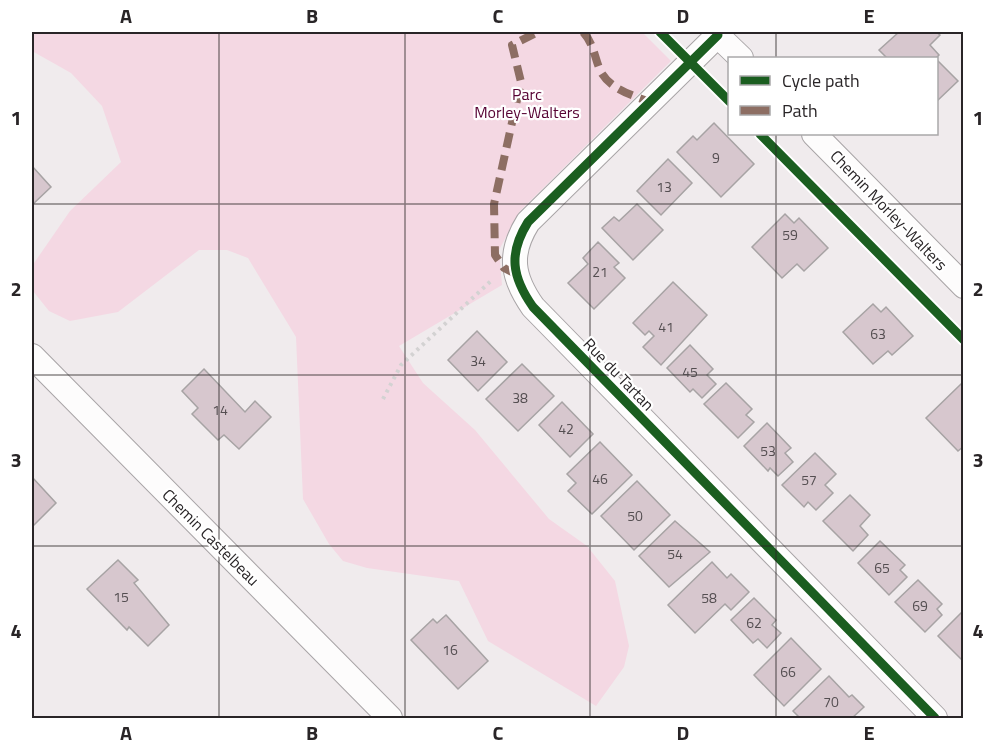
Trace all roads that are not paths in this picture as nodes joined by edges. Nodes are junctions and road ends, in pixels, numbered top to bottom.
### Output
1 (716, 33) edge
2 (740, 57) edge
3 (815, 135) edge
4 (963, 286) edge
5 (32, 356) edge
6 (390, 718) edge
7 (935, 718) edge

1 - 2 street
1 - 7 street, Rue du Tartan
3 - 4 street, Chemin Morley-Walters
5 - 6 street, Chemin Castelbeau

